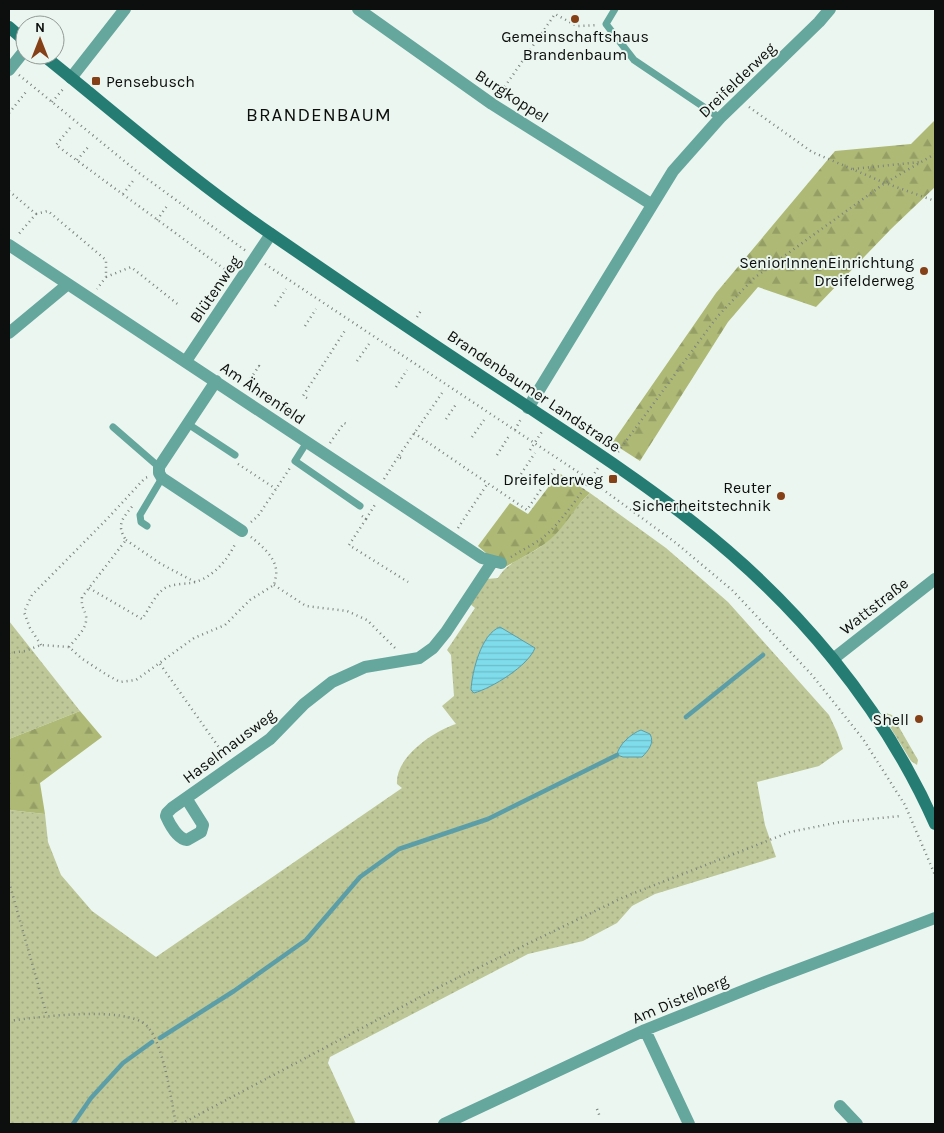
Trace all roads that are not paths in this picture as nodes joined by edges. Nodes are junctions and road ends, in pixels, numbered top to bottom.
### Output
1 (125, 9) edge
2 (358, 9) edge
3 (615, 9) edge
4 (830, 9) edge
5 (55, 65) edge
6 (71, 78) junction
7 (720, 118) junction
8 (651, 204) junction
9 (271, 234) junction
10 (9, 245) edge
11 (68, 284) junction
12 (9, 333) edge
13 (186, 361) junction
14 (216, 381) junction
15 (528, 408) junction
16 (188, 424) junction
17 (113, 427) dead end
18 (307, 442) junction
19 (236, 455) dead end
20 (160, 473) junction
21 (359, 510) road end
22 (147, 526) dead end
23 (242, 531) road end
24 (497, 562) joint
25 (935, 579) edge
26 (833, 659) junction
27 (186, 798) dead end
28 (935, 824) edge
29 (935, 918) edge
30 (645, 1030) junction
31 (840, 1106) dead end
32 (444, 1124) edge
33 (690, 1124) edge
34 (858, 1124) edge

1 - 6 street
2 - 8 street, Burgkoppel
3 - 7 lane
4 - 7 street, Dreifelderweg
5 - 6 main road, Brandenbaumer Landstraße
6 - 9 main road, Brandenbaumer Landstraße
7 - 8 street, Dreifelderweg
8 - 15 street, Dreifelderweg
9 - 13 street, Blütenweg
9 - 15 main road, Brandenbaumer Landstraße
10 - 11 street, Am Ährenfeld
11 - 12 street
11 - 13 street, Am Ährenfeld
13 - 14 street, Am Ährenfeld
14 - 16 street
14 - 18 street, Am Ährenfeld
15 - 26 main road, Brandenbaumer Landstraße
16 - 19 lane
16 - 20 street
17 - 20 lane
18 - 21 lane
18 - 24 street, Am Ährenfeld
20 - 22 lane
20 - 23 street
24 - 27 street, Haselmausweg
25 - 26 street, Wattstraße
26 - 28 main road, Brandenbaumer Landstraße
29 - 30 street, Am Distelberg
30 - 32 street, Am Distelberg
30 - 33 street
31 - 34 street

